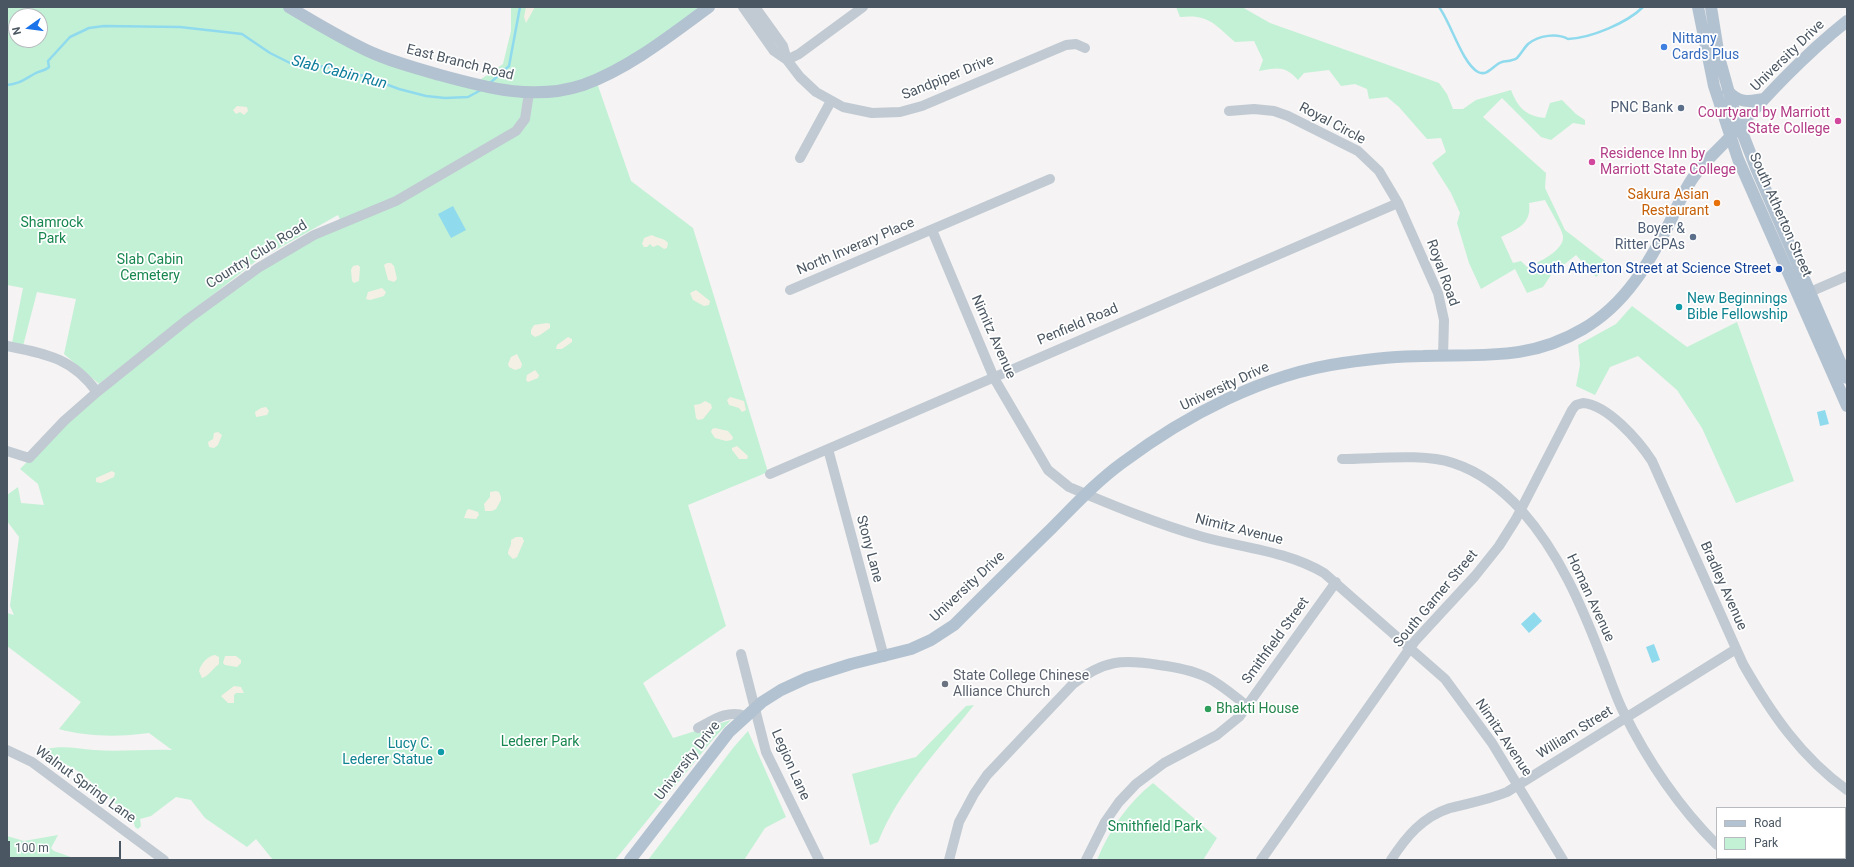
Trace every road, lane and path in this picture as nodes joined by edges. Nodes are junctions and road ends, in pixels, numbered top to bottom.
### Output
1 (289, 7) edge
2 (709, 7) edge
3 (743, 7) edge
4 (755, 7) edge
5 (863, 7) edge
6 (1698, 7) edge
7 (1711, 7) edge
8 (1847, 21) edge
9 (1085, 48) dead end
10 (787, 60) junction
11 (1728, 91) junction
12 (529, 93) junction
13 (1764, 99) junction
14 (831, 101) junction
15 (1230, 111) dead end
16 (1740, 126) junction
17 (1731, 136) junction
18 (800, 158) dead end
19 (1050, 179) dead end
20 (1398, 203) junction
21 (932, 230) junction
22 (1847, 276) edge
23 (790, 290) dead end
24 (1811, 292) junction
25 (1799, 297) junction
26 (7, 346) edge
27 (1443, 356) junction
28 (994, 378) junction
29 (1847, 378) edge
30 (97, 392) junction
31 (1576, 405) joint
32 (1847, 406) edge
33 (828, 449) junction
34 (7, 451) edge
35 (1342, 459) dead end
36 (770, 474) dead end
37 (1086, 494) junction
38 (1520, 510) junction
39 (1336, 582) junction
40 (1410, 649) junction
41 (1736, 649) junction
42 (740, 654) dead end
43 (884, 657) junction
44 (1247, 706) junction
45 (755, 707) junction
46 (745, 716) junction
47 (1627, 718) junction
48 (698, 728) dead end
49 (7, 750) edge
50 (1518, 785) junction
51 (1847, 790) edge
52 (1716, 844) edge
53 (164, 860) edge
54 (630, 860) edge
55 (819, 860) edge
56 (949, 860) edge
57 (1086, 860) edge
58 (1261, 860) edge
59 (1391, 860) edge
60 (1563, 860) edge

1 - 12 main road, East Branch Road
2 - 12 main road, East Branch Road
3 - 10 street, Sandpiper Drive
4 - 10 street, Sandpiper Drive
5 - 10 street
6 - 17 main road, South Atherton Street
7 - 11 main road, South Atherton Street
8 - 13 main road, University Drive
9 - 14 street, Sandpiper Drive
10 - 14 street, Sandpiper Drive
11 - 13 main road
11 - 16 main road, South Atherton Street
12 - 30 street, Country Club Road
13 - 16 main road, University Drive
14 - 18 street
15 - 20 street, Royal Circle
16 - 17 main road, University Drive
16 - 24 main road, South Atherton Street
17 - 25 main road, South Atherton Street
17 - 27 main road, University Drive
19 - 21 street, North Inverary Place
20 - 27 street, Royal Road
20 - 28 street, Penfield Road
21 - 23 street, North Inverary Place
21 - 28 street, Nimitz Avenue
22 - 24 street
24 - 25 street
24 - 29 main road, South Atherton Street
25 - 32 main road, South Atherton Street
26 - 30 street
27 - 37 main road, University Drive
28 - 33 street, Penfield Road
28 - 37 street, Nimitz Avenue
30 - 34 street, Country Club Road
31 - 38 street, South Garner Street
31 - 41 street, Bradley Avenue
33 - 36 street, Penfield Road
33 - 43 street, Stony Lane
35 - 38 street, Homan Avenue
37 - 39 street, Nimitz Avenue
37 - 43 main road, University Drive
38 - 40 street, South Garner Street
38 - 47 street, Homan Avenue
39 - 40 street, Nimitz Avenue
39 - 44 street, Smithfield Street
40 - 50 street, Nimitz Avenue
40 - 58 street, South Garner Street
41 - 47 street, William Street
41 - 51 street, Bradley Avenue
42 - 45 street, Legion Lane
43 - 45 main road, University Drive
44 - 56 street
44 - 57 street, Smithfield Street
45 - 46 main road, University Drive
45 - 55 street, Legion Lane
46 - 48 street
46 - 54 main road, University Drive
47 - 50 street, William Street
47 - 52 street, Homan Avenue
49 - 53 street, Walnut Spring Lane
50 - 59 street, William Street
50 - 60 street, Nimitz Avenue

